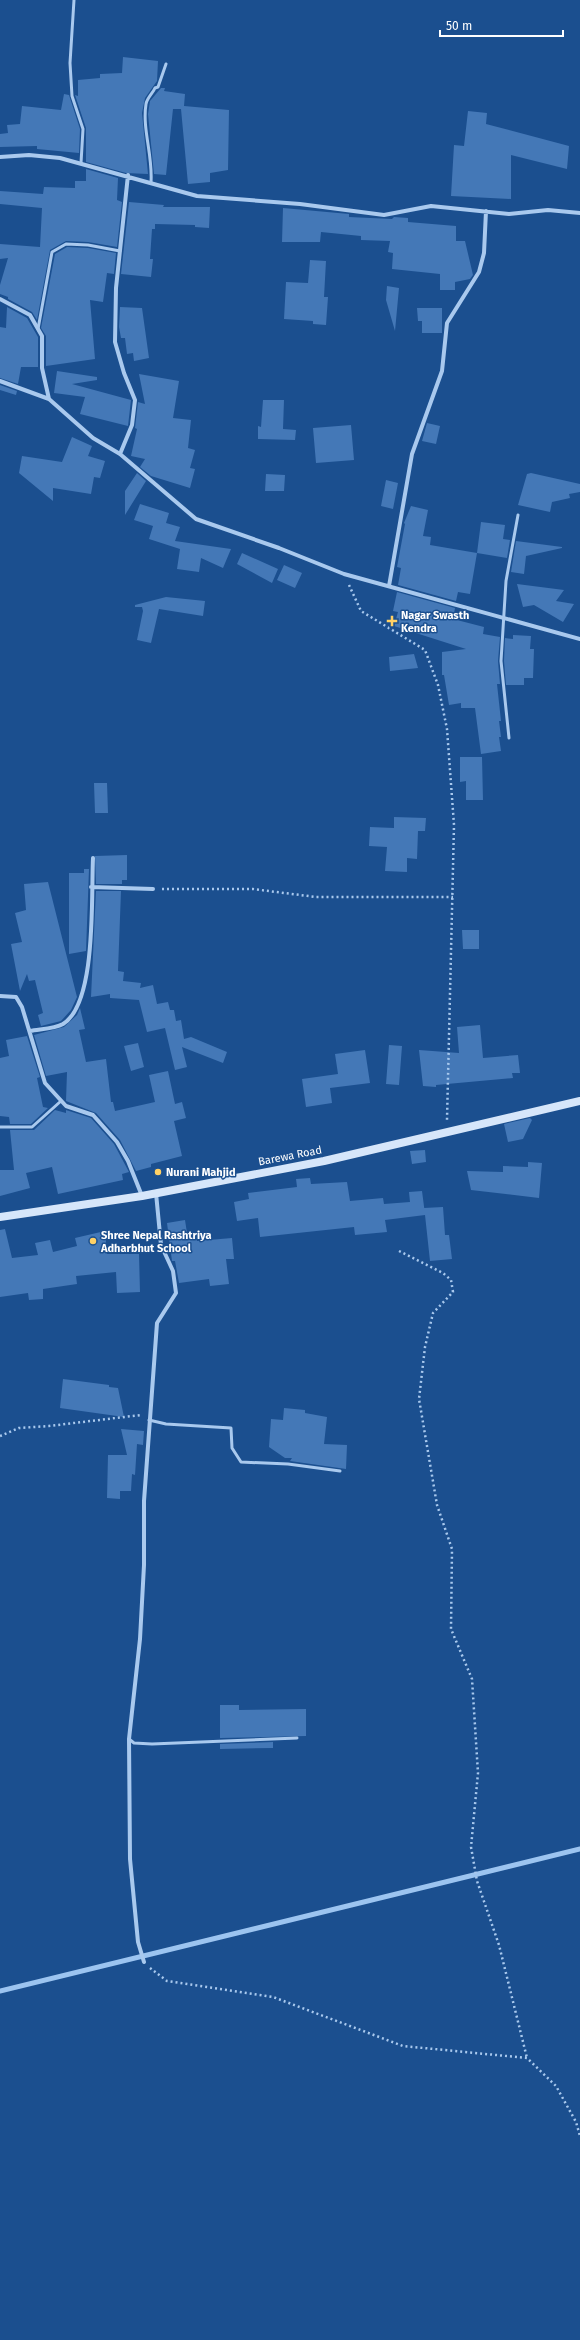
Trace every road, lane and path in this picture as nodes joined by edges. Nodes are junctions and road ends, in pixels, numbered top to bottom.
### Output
1 (74, 0) edge
2 (166, 64) dead end
3 (0, 157) edge
4 (81, 163) junction
5 (128, 175) junction
6 (151, 182) junction
7 (486, 211) junction
8 (580, 213) edge
9 (120, 251) junction
10 (0, 299) edge
11 (38, 329) junction
12 (0, 381) edge
13 (49, 399) junction
14 (120, 454) junction
15 (518, 515) dead end
16 (344, 574) junction
17 (389, 586) junction
18 (504, 619) junction
19 (580, 639) edge
20 (509, 738) dead end
21 (93, 858) dead end
22 (91, 887) junction
23 (153, 889) joint
24 (453, 897) junction
25 (0, 996) edge
26 (30, 1031) junction
27 (61, 1101) junction
28 (580, 1101) edge
29 (0, 1127) edge
30 (447, 1131) junction
31 (156, 1193) junction
32 (142, 1196) junction
33 (0, 1217) edge
34 (399, 1251) dead end
35 (150, 1420) junction
36 (0, 1436) edge
37 (340, 1471) dead end
38 (297, 1738) dead end
39 (129, 1739) junction
40 (144, 1962) joint
41 (528, 2058) junction
42 (580, 2136) edge

1 - 4 lane
2 - 6 lane
3 - 4 street
4 - 5 street
5 - 6 street
5 - 9 street
6 - 7 street
7 - 8 street
7 - 17 street
9 - 11 lane
9 - 14 street
10 - 11 street
11 - 13 street
12 - 13 street
13 - 14 street
14 - 16 street
15 - 18 lane
16 - 17 street
16 - 24 path
17 - 18 street
18 - 19 street
18 - 20 lane
21 - 22 street
22 - 23 street
22 - 26 street
23 - 24 path
24 - 30 path
25 - 26 street
26 - 27 street
27 - 29 lane
27 - 32 street
28 - 30 main road, Barewa Road
30 - 31 main road, Barewa Road
31 - 32 main road, Barewa Road
31 - 35 street
32 - 33 main road, Barewa Road
34 - 41 path
35 - 36 path
35 - 37 lane
35 - 39 street
38 - 39 lane
39 - 40 street
40 - 41 path
41 - 42 path

